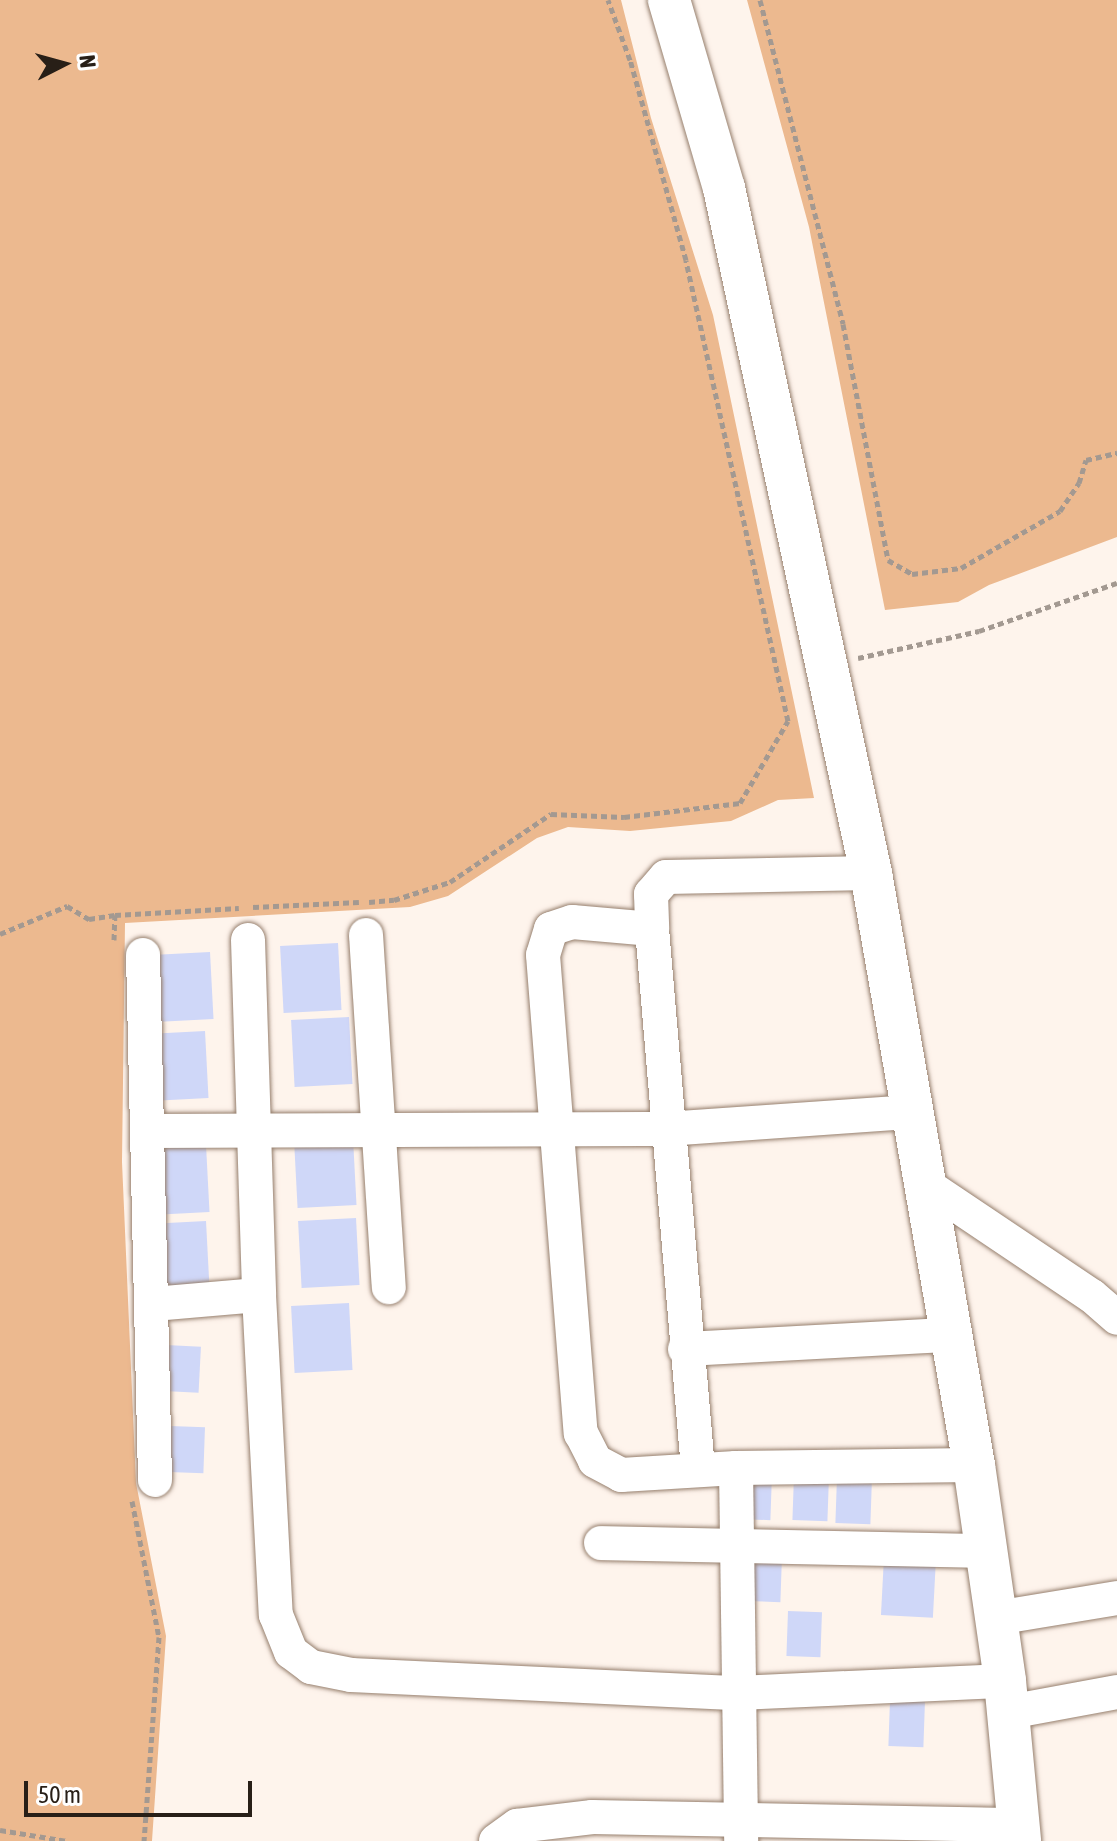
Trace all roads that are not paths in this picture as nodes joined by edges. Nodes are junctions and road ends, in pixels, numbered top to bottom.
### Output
1 (669, 0) edge
2 (871, 873) junction
3 (652, 929) junction
4 (366, 935) dead end
5 (248, 940) dead end
6 (129, 950) road end
7 (911, 1112) junction
8 (257, 1127) junction
9 (555, 1128) junction
10 (380, 1129) junction
11 (666, 1129) junction
12 (149, 1131) junction
13 (928, 1186) junction
14 (389, 1287) dead end
15 (259, 1295) junction
16 (153, 1304) junction
17 (1117, 1318) edge
18 (947, 1335) junction
19 (685, 1349) junction
20 (974, 1465) junction
21 (736, 1468) junction
22 (698, 1469) junction
23 (142, 1484) road end
24 (601, 1543) dead end
25 (735, 1548) junction
26 (984, 1551) junction
27 (1117, 1598) edge
28 (996, 1618) junction
29 (1117, 1692) edge
30 (738, 1693) junction
31 (1007, 1697) junction
32 (593, 1829) edge
33 (741, 1830) edge
34 (1019, 1833) edge
35 (496, 1841) edge

1 - 2 street
2 - 3 street
2 - 7 street
3 - 9 street
3 - 11 street
4 - 10 street
5 - 8 street
6 - 12 street
7 - 11 street
7 - 13 street
8 - 10 street
8 - 12 street
8 - 15 street
9 - 10 street
9 - 11 street
9 - 22 street
10 - 14 street
11 - 19 street
12 - 16 street
13 - 17 street
13 - 18 street
15 - 16 street
15 - 30 street
16 - 23 street
18 - 19 street
18 - 20 street
19 - 22 street
20 - 21 street
20 - 26 street
21 - 22 street
21 - 25 street
24 - 25 street
25 - 26 street
25 - 30 street
26 - 28 street
27 - 28 street
28 - 31 street
29 - 31 street
30 - 31 street
30 - 33 street
31 - 34 street
32 - 33 street
32 - 35 street
33 - 34 street

